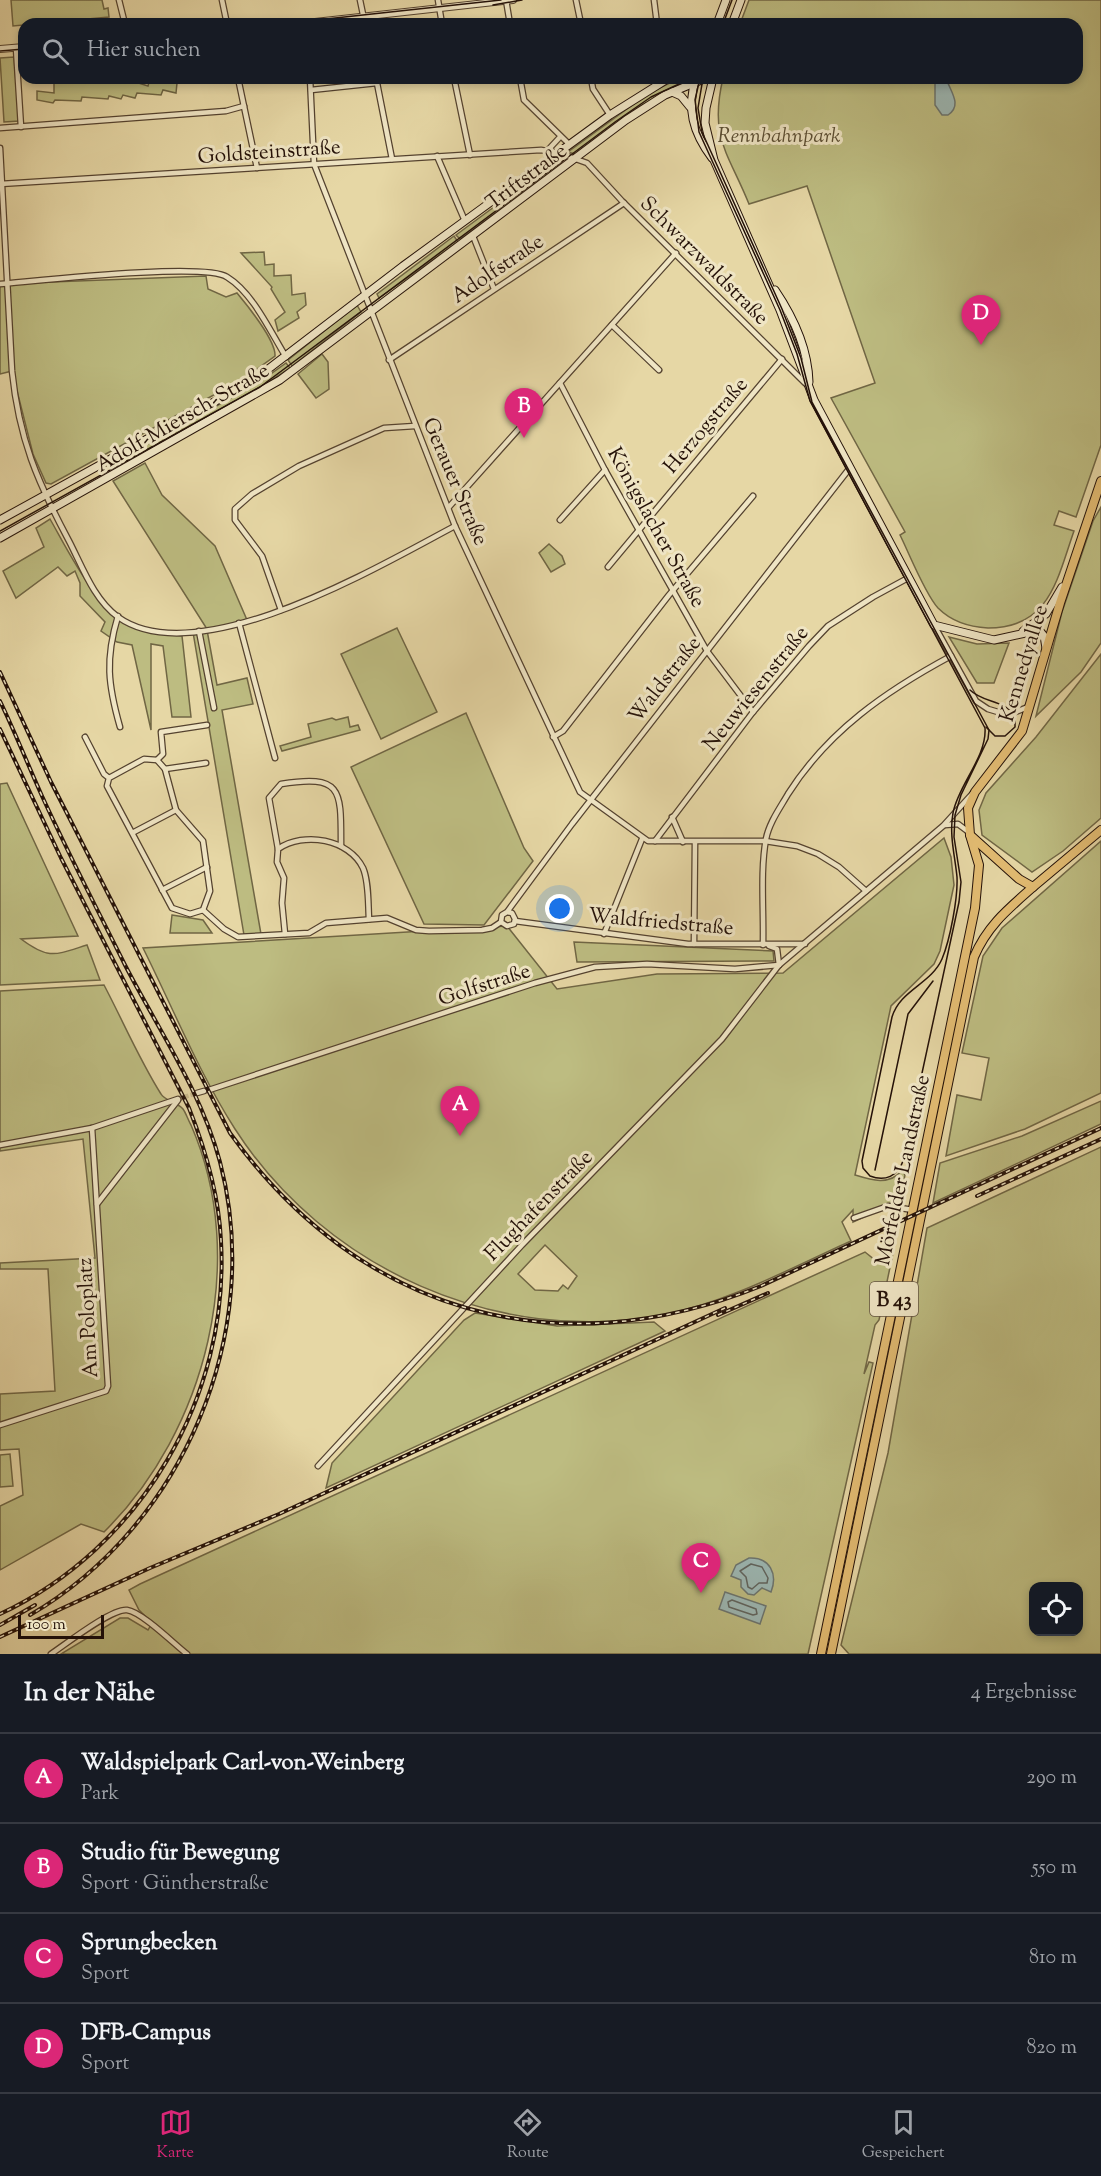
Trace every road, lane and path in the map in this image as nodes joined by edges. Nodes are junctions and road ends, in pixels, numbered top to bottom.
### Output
1 (119, 0) edge
2 (222, 0) edge
3 (360, 0) edge
4 (438, 0) edge
5 (508, 0) edge
6 (576, 0) edge
7 (654, 0) edge
8 (726, 0) edge
9 (741, 0) edge
10 (440, 9) junction
11 (124, 18) edge
12 (226, 18) edge
13 (364, 18) edge
14 (384, 18) edge
15 (441, 18) edge
16 (510, 18) edge
17 (580, 18) edge
18 (656, 18) edge
19 (719, 18) edge
20 (734, 18) edge
21 (16, 48) joint
22 (0, 49) edge
23 (18, 79) edge
24 (18, 84) edge
25 (239, 84) edge
26 (310, 84) edge
27 (350, 84) edge
28 (377, 84) edge
29 (455, 84) edge
30 (521, 84) edge
31 (592, 84) edge
32 (660, 84) edge
33 (690, 84) edge
34 (699, 84) edge
35 (703, 84) edge
36 (711, 84) edge
37 (311, 90) junction
38 (672, 92) junction
39 (708, 94) junction
40 (244, 106) junction
41 (690, 108) junction
42 (610, 116) junction
43 (21, 126) junction
44 (0, 128) edge
45 (560, 136) junction
46 (570, 145) junction
47 (0, 148) edge
48 (541, 150) junction
49 (548, 150) junction
50 (559, 153) junction
51 (470, 154) junction
52 (437, 156) junction
53 (577, 158) junction
54 (392, 159) junction
55 (714, 160) junction
56 (314, 164) junction
57 (543, 165) junction
58 (257, 168) junction
59 (1, 184) edge
60 (624, 203) junction
61 (465, 220) junction
62 (473, 236) junction
63 (676, 254) junction
64 (8, 283) junction
65 (0, 284) edge
66 (494, 289) junction
67 (365, 295) junction
68 (371, 310) junction
69 (612, 325) junction
70 (286, 357) junction
71 (782, 359) junction
72 (389, 360) junction
73 (658, 370) dead end
74 (560, 383) junction
75 (809, 387) junction
76 (415, 426) junction
77 (606, 470) junction
78 (849, 470) junction
79 (1101, 481) edge
80 (45, 495) junction
81 (1101, 495) edge
82 (753, 496) dead end
83 (1092, 505) junction
84 (449, 507) junction
85 (52, 509) junction
86 (0, 520) edge
87 (560, 520) dead end
88 (455, 526) junction
89 (639, 528) junction
90 (0, 538) edge
91 (608, 567) dead end
92 (908, 578) junction
93 (1069, 578) junction
94 (674, 591) junction
95 (281, 610) junction
96 (117, 616) junction
97 (238, 623) junction
98 (934, 625) junction
99 (199, 631) junction
100 (1019, 633) junction
101 (1046, 648) junction
102 (707, 651) junction
103 (951, 656) junction
104 (1030, 706) junction
105 (214, 708) dead end
106 (753, 712) junction
107 (207, 725) dead end
108 (120, 727) dead end
109 (85, 737) dead end
110 (553, 737) junction
111 (275, 758) dead end
112 (157, 760) junction
113 (206, 764) dead end
114 (165, 769) junction
115 (109, 778) junction
116 (975, 792) junction
117 (591, 800) junction
118 (176, 810) junction
119 (672, 817) junction
120 (943, 826) junction
121 (1101, 830) edge
122 (134, 832) junction
123 (970, 834) junction
124 (642, 839) junction
125 (655, 841) junction
126 (765, 841) junction
127 (683, 842) junction
128 (695, 842) junction
129 (341, 846) junction
130 (278, 849) junction
131 (207, 867) junction
132 (1033, 887) junction
133 (162, 890) junction
134 (866, 891) junction
135 (203, 910) junction
136 (507, 912) junction
137 (369, 919) junction
138 (515, 921) junction
139 (501, 922) junction
140 (285, 934) junction
141 (604, 934) junction
142 (694, 944) junction
143 (805, 944) junction
144 (766, 945) junction
145 (779, 965) junction
146 (197, 1093) tunnel mouth
147 (92, 1128) junction
148 (0, 1145) edge
149 (97, 1204) junction
150 (913, 1210) junction
151 (854, 1218) dead end
152 (0, 1425) edge
153 (318, 1466) dead end
154 (834, 1638) junction
155 (51, 1654) edge
156 (187, 1654) edge
157 (822, 1654) edge
158 (831, 1654) edge
159 (837, 1654) edge

1 - 11 street
2 - 12 street
3 - 13 street
4 - 10 street
5 - 10 street
5 - 16 street
6 - 17 street
7 - 18 street
8 - 19 main road
9 - 20 main road
10 - 14 street
10 - 15 street
21 - 22 street
21 - 23 street
24 - 43 street
25 - 40 street
26 - 37 street, Gerauer Straße
27 - 37 street
28 - 54 street
29 - 51 street
30 - 45 street
31 - 42 street
32 - 42 main road, Triftstraße
33 - 38 main road, Triftstraße
34 - 41 main road
35 - 39 main road
36 - 39 main road
37 - 56 street, Gerauer Straße
38 - 41 main road
38 - 53 main road, Triftstraße
39 - 55 main road
40 - 43 street
40 - 58 street
41 - 55 main road
42 - 46 main road, Triftstraße
43 - 44 street
45 - 46 street
45 - 49 street
46 - 50 main road, Triftstraße
47 - 59 street
48 - 49 street, Goldsteinstraße
48 - 51 street, Goldsteinstraße
48 - 57 street
49 - 50 street, Goldsteinstraße
50 - 53 street, Goldsteinstraße
50 - 57 main road, Triftstraße
51 - 52 street, Goldsteinstraße
52 - 54 street, Goldsteinstraße
52 - 61 street
53 - 60 street, Schwarzwaldstraße
53 - 62 main road, Triftstraße
54 - 56 street, Goldsteinstraße
55 - 75 main road
56 - 58 street, Goldsteinstraße
56 - 67 street, Gerauer Straße
57 - 61 main road, Triftstraße
58 - 59 street, Goldsteinstraße
59 - 64 street
60 - 63 street, Schwarzwaldstraße
60 - 66 street, Adolfstraße
61 - 67 main road, Triftstraße
62 - 66 street
62 - 68 main road, Triftstraße
63 - 69 street
63 - 71 street, Schwarzwaldstraße
64 - 65 street
64 - 70 street
64 - 80 street
66 - 72 street, Adolfstraße
67 - 68 street, Gerauer Straße
67 - 70 main road, Adolf-Miersch-Straße
68 - 72 street, Gerauer Straße
68 - 85 main road, Adolf-Miersch-Straße
69 - 73 street
69 - 74 street
70 - 80 main road, Adolf-Miersch-Straße
71 - 75 street, Schwarzwaldstraße
71 - 89 street, Herzogstraße
72 - 76 street, Gerauer Straße
74 - 77 street, Königslacher Straße
74 - 84 street
75 - 78 main road
76 - 84 street, Gerauer Straße
76 - 95 street
77 - 87 street
77 - 89 street, Königslacher Straße
78 - 92 main road
78 - 102 street, Waldstraße
79 - 83 main road, Kennedyallee / B 43
80 - 85 street
80 - 86 main road, Adolf-Miersch-Straße
81 - 83 main road
82 - 94 street
83 - 93 main road, Kennedyallee / B 43
84 - 88 street, Gerauer Straße
85 - 90 main road, Adolf-Miersch-Straße
85 - 96 street
88 - 95 street
88 - 110 street, Gerauer Straße
89 - 91 street, Herzogstraße
89 - 94 street, Königslacher Straße
92 - 98 main road
92 - 106 street, Neuwiesenstraße
93 - 100 main road
93 - 101 main road, Kennedyallee / B 43
94 - 102 street, Königslacher Straße
94 - 110 street
95 - 97 street
96 - 99 street
96 - 108 street
97 - 99 street
97 - 111 street
98 - 100 main road
98 - 103 street
99 - 105 street
100 - 101 main road
101 - 104 main road, Kennedyallee / B 43
102 - 106 street, Königslacher Straße
102 - 117 street, Waldstraße
103 - 104 street
103 - 126 street
104 - 116 main road, Kennedyallee / B 43
106 - 119 street, Neuwiesenstraße
107 - 112 street
109 - 115 street
110 - 117 street, Gerauer Straße
112 - 114 street
112 - 115 street
113 - 114 street
114 - 118 street
115 - 122 street
116 - 120 street, Flughafenstraße
116 - 123 main road, Kennedyallee / B 43
117 - 124 street, Gerauer Straße
117 - 136 street, Waldstraße
118 - 122 street
118 - 131 street
119 - 125 street, Neuwiesenstraße
119 - 127 street
120 - 123 street
120 - 134 street, Flughafenstraße
121 - 132 main road, B 43
122 - 133 street
123 - 132 main road
123 - 150 main road, Mörfelder Landstraße / B 43
124 - 125 street
124 - 141 street
125 - 127 street
126 - 128 street
126 - 134 street
126 - 144 street
127 - 128 street
128 - 142 street
129 - 130 street
129 - 130 street
129 - 137 street
130 - 140 street
131 - 133 street
131 - 135 street
132 - 154 main road, Mörfelder Landstraße / B 43
133 - 135 street
134 - 143 street, Flughafenstraße
135 - 140 street, Waldfriedstraße
136 - 138 street
136 - 139 street
137 - 139 street, Waldfriedstraße
137 - 140 street, Waldfriedstraße
138 - 139 street, Waldfriedstraße
138 - 141 street, Waldfriedstraße
141 - 142 street, Waldfriedstraße
142 - 144 street, Waldfriedstraße
143 - 144 street, Waldfriedstraße
143 - 145 street, Flughafenstraße
144 - 145 street
145 - 146 street, Golfstraße
145 - 153 street, Flughafenstraße
147 - 148 street
147 - 149 street, Am Poloplatz
147 - 149 street
149 - 152 street, Am Poloplatz
150 - 151 street
150 - 157 main road, Mörfelder Landstraße / B 43
154 - 158 main road, Mörfelder Landstraße / B 43
154 - 159 main road
155 - 156 street

